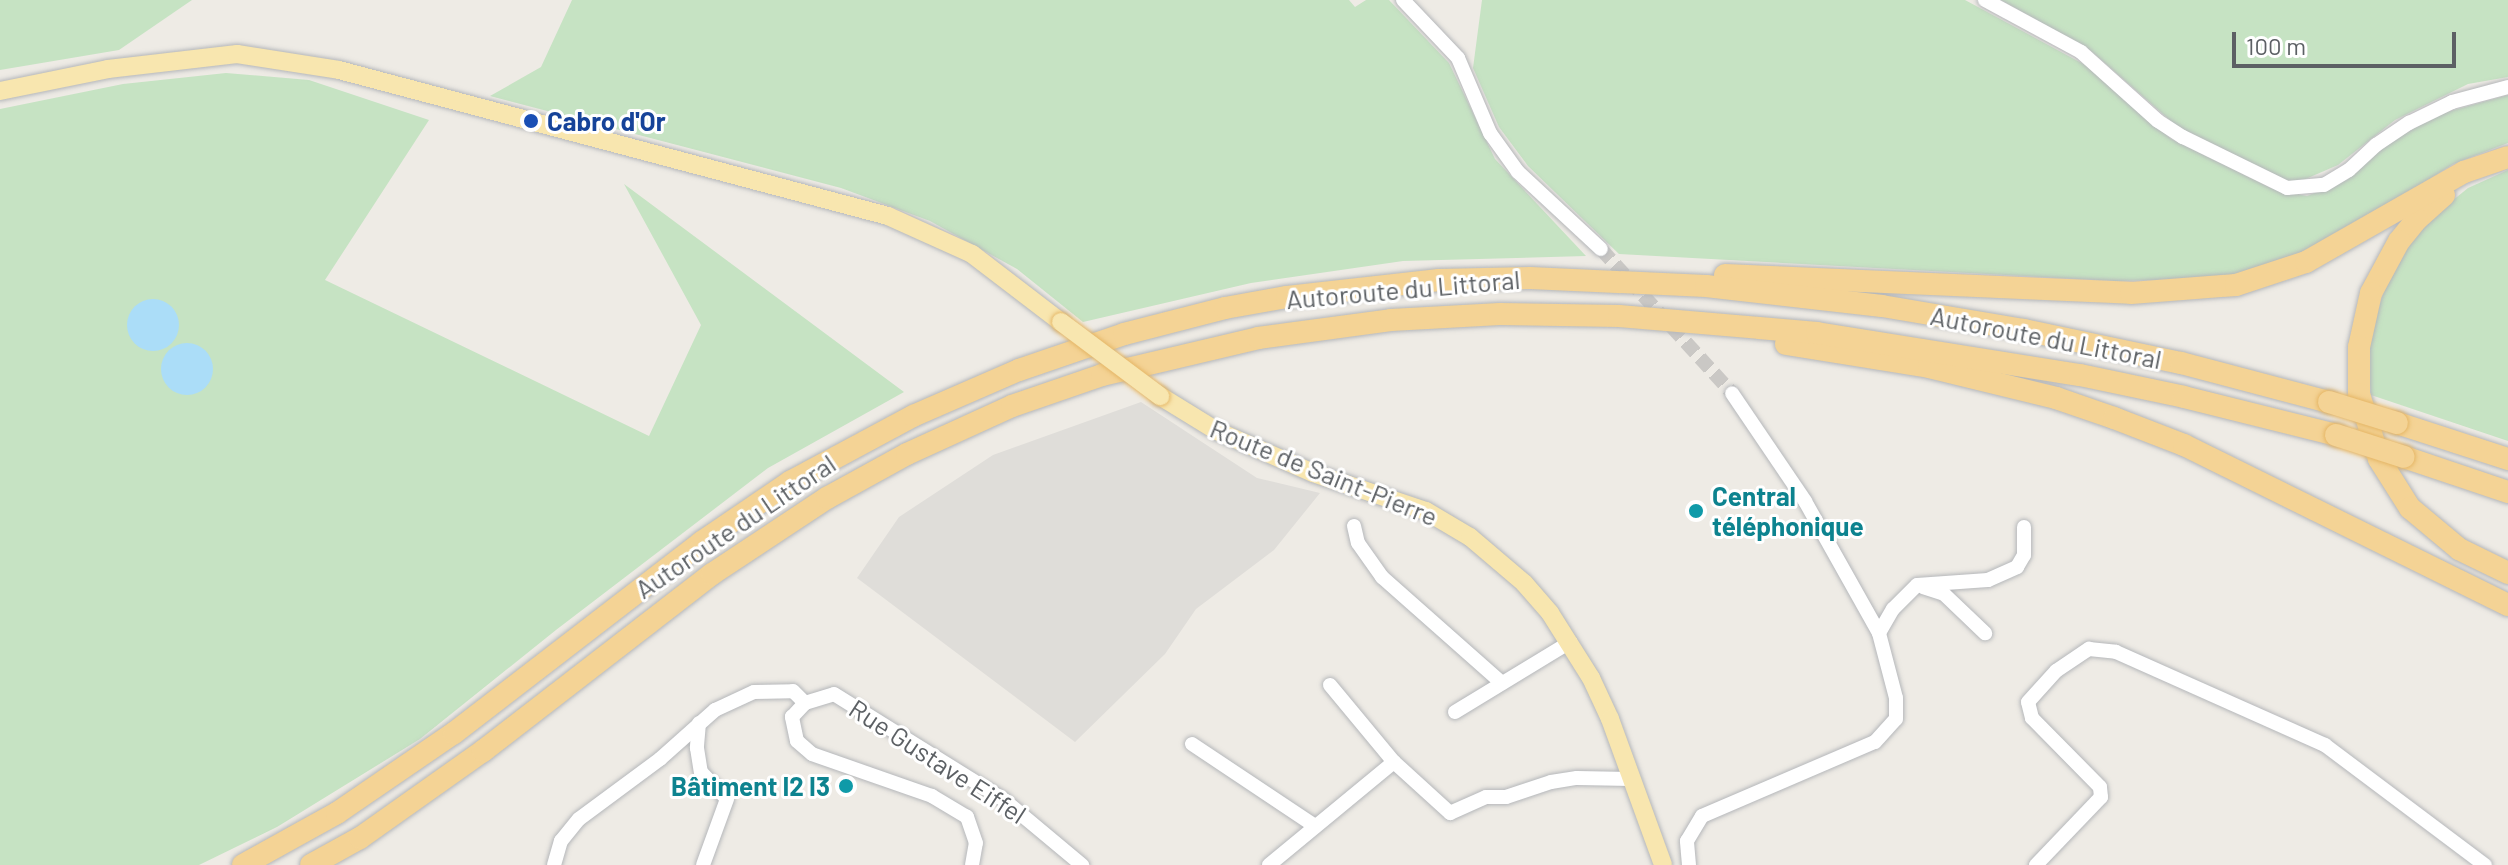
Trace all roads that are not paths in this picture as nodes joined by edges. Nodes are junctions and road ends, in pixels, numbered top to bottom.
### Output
1 (1403, 0) edge
2 (1985, 0) edge
3 (2508, 87) edge
4 (0, 91) edge
5 (2508, 159) edge
6 (1601, 249) tunnel mouth
7 (1530, 278) junction
8 (1619, 316) junction
9 (1732, 393) tunnel mouth
10 (2508, 459) edge
11 (2508, 492) edge
12 (1354, 526) dead end
13 (2024, 527) dead end
14 (2508, 573) edge
15 (1923, 587) junction
16 (2508, 605) edge
17 (1879, 633) junction
18 (1985, 633) dead end
19 (1570, 642) junction
20 (1502, 683) junction
21 (1330, 685) dead end
22 (805, 703) junction
23 (1455, 712) dead end
24 (699, 723) junction
25 (1192, 744) dead end
26 (1394, 762) junction
27 (1631, 779) junction
28 (1315, 826) junction
29 (243, 865) edge
30 (311, 865) edge
31 (554, 865) edge
32 (703, 865) edge
33 (972, 865) edge
34 (1082, 865) edge
35 (1269, 865) edge
36 (1663, 865) edge
37 (1689, 865) edge
38 (2036, 865) edge
39 (2485, 865) edge

1 - 6 street
2 - 3 street
4 - 19 main road, Route de Saint-Pierre, bridge
5 - 7 highway
5 - 14 highway
7 - 10 highway, Autoroute du Littoral, bridge
7 - 29 highway, Autoroute du Littoral
8 - 11 highway, Autoroute du Littoral, bridge
8 - 16 highway
8 - 30 highway, Autoroute du Littoral
9 - 17 street
12 - 20 street
13 - 15 street
15 - 17 street
15 - 18 street
17 - 37 street
19 - 20 street
19 - 27 main road, Route de Saint-Pierre
20 - 23 street
21 - 26 street
22 - 24 street, Rue Gustave Eiffel
22 - 33 street
22 - 34 street, Rue Gustave Eiffel
24 - 31 street, Rue Gustave Eiffel
24 - 32 street
25 - 28 street
26 - 27 street
26 - 28 street
27 - 36 main road, Route de Saint-Pierre
28 - 35 street
38 - 39 street

